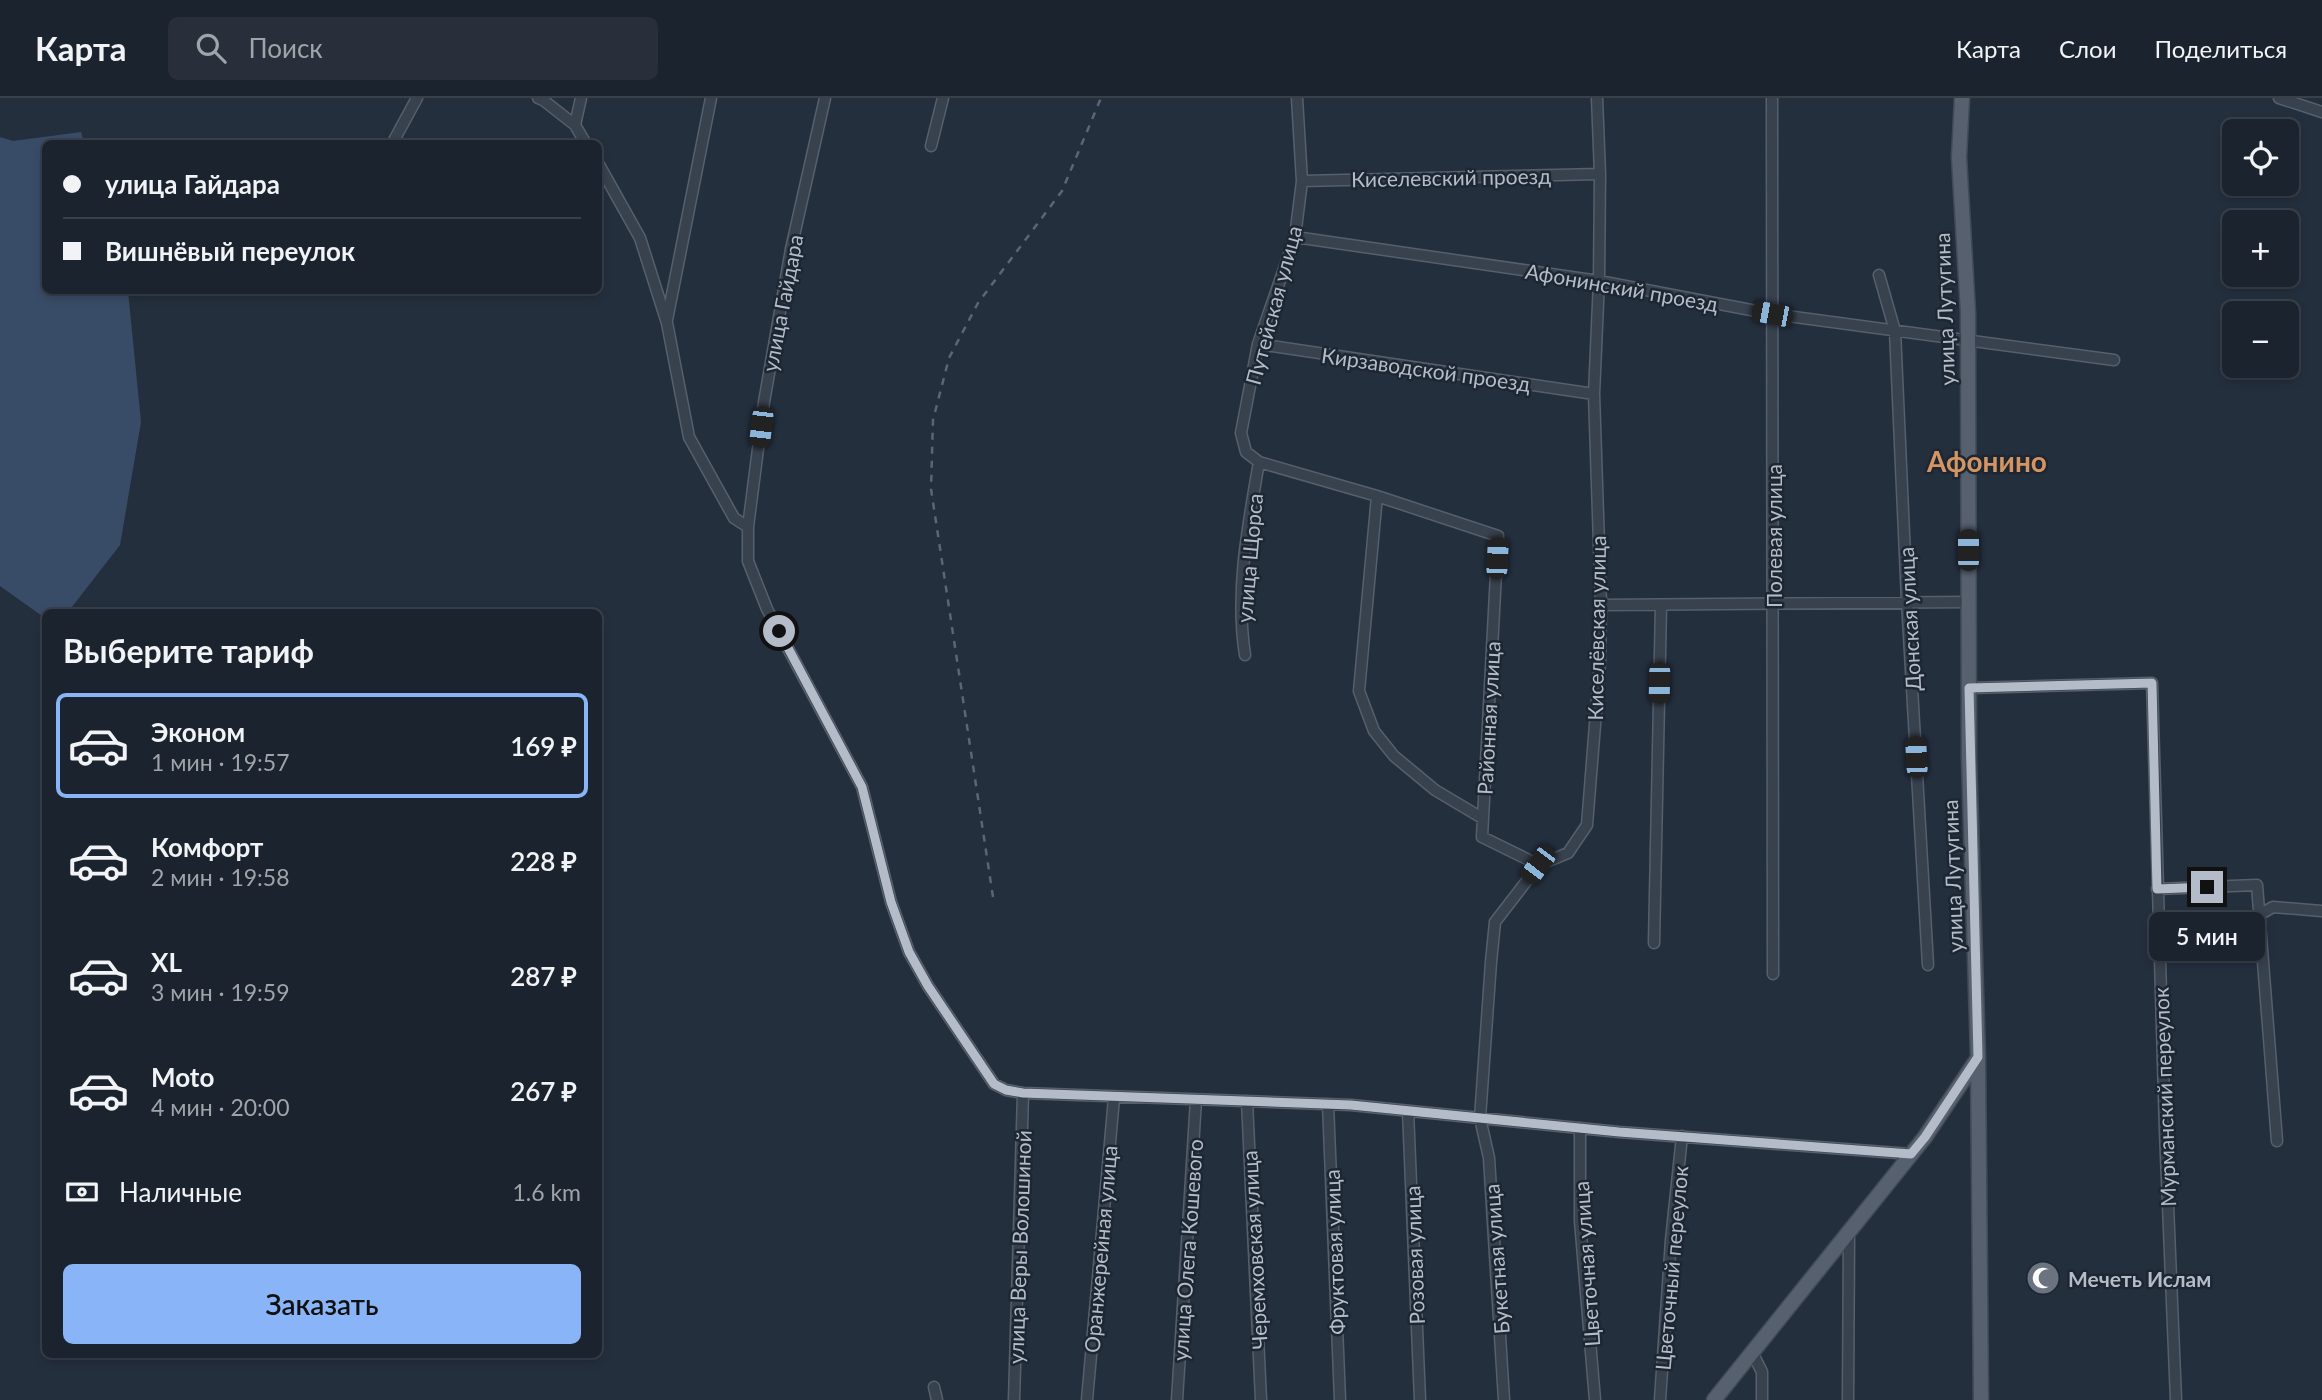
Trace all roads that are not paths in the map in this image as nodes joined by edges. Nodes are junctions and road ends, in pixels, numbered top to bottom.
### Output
1 (417, 98) edge
2 (538, 98) edge
3 (581, 98) edge
4 (711, 98) edge
5 (825, 98) edge
6 (943, 98) edge
7 (1297, 98) edge
8 (1597, 98) edge
9 (1772, 98) edge
10 (1962, 98) edge
11 (2279, 98) edge
12 (2322, 112) edge
13 (575, 125) junction
14 (394, 140) edge
15 (584, 140) edge
16 (931, 146) dead end
17 (602, 170) edge
18 (1600, 174) junction
19 (1302, 181) junction
20 (1295, 237) junction
21 (1879, 275) dead end
22 (1599, 281) junction
23 (1772, 314) junction
24 (667, 323) junction
25 (1895, 331) junction
26 (1967, 340) junction
27 (1258, 344) junction
28 (2114, 360) dead end
29 (1594, 394) junction
30 (1259, 462) junction
31 (1377, 496) junction
32 (748, 527) junction
33 (1908, 601) junction
34 (1968, 602) junction
35 (1773, 603) junction
36 (1601, 605) junction
37 (1661, 605) junction
38 (1245, 655) dead end
39 (1969, 688) junction
40 (1482, 818) junction
41 (1538, 865) junction
42 (2157, 889) junction
43 (2322, 911) edge
44 (2259, 915) junction
45 (1654, 943) dead end
46 (1928, 965) dead end
47 (1773, 974) dead end
48 (1978, 1057) junction
49 (1023, 1093) junction
50 (1114, 1098) junction
51 (1196, 1100) junction
52 (1247, 1101) junction
53 (1328, 1104) junction
54 (1408, 1111) junction
55 (1480, 1118) junction
56 (1580, 1128) junction
57 (1682, 1136) junction
58 (2277, 1140) dead end
59 (1911, 1154) junction
60 (1849, 1234) junction
61 (1752, 1352) junction
62 (934, 1387) dead end
63 (937, 1400) edge
64 (1014, 1400) edge
65 (1087, 1400) edge
66 (1177, 1400) edge
67 (1261, 1400) edge
68 (1340, 1400) edge
69 (1420, 1400) edge
70 (1504, 1400) edge
71 (1595, 1400) edge
72 (1660, 1400) edge
73 (1714, 1400) edge
74 (1762, 1400) edge
75 (1848, 1400) edge
76 (1981, 1400) edge
77 (2176, 1400) edge

1 - 14 street
2 - 13 street
3 - 13 street
4 - 24 street
5 - 32 street, улица Гайдара
6 - 16 street
7 - 19 street, Путейская улица
8 - 18 street, Киселёвская улица
9 - 23 street, Полевая улица
10 - 26 main road, улица Лутугина
11 - 12 street
13 - 15 street
17 - 24 street
18 - 19 street, Киселевский проезд
18 - 22 street, Киселёвская улица
19 - 20 street, Путейская улица
20 - 22 street, Афонинский проезд
20 - 27 street, Путейская улица
21 - 25 street, Донская улица
22 - 23 street, Афонинский проезд
22 - 29 street, Киселёвская улица
23 - 25 street, Афонинский проезд
23 - 35 street, Полевая улица
24 - 32 street
25 - 26 street, Афонинский проезд
25 - 33 street, Донская улица
26 - 28 street, Афонинский проезд
26 - 34 main road, улица Лутугина
27 - 29 street, Кирзаводской проезд
27 - 30 street, Путейская улица
29 - 36 street, Киселёвская улица
30 - 31 street
30 - 38 street, улица Щорса
31 - 40 street
31 - 40 street, Районная улица
32 - 49 street, улица Гайдара
33 - 34 street
33 - 35 street
33 - 46 street, Донская улица
34 - 39 main road, улица Лутугина
35 - 37 street
35 - 47 street, Полевая улица
36 - 37 street
36 - 41 street, Киселёвская улица
37 - 45 street
39 - 42 street, Мурманский переулок
39 - 48 main road, улица Лутугина
40 - 41 street, Районная улица
41 - 55 street, Киселёвская улица
42 - 44 street
42 - 77 street, Мурманский переулок
43 - 44 street
44 - 58 street
48 - 59 main road
48 - 76 main road, улица Лутугина
49 - 50 street, улица Гайдара
49 - 64 street, улица Веры Волошиной
50 - 51 street, улица Гайдара
50 - 65 street, Оранжерейная улица
51 - 52 street, улица Гайдара
51 - 66 street, улица Олега Кошевого
52 - 53 street, улица Гайдара
52 - 67 street, Черемховская улица
53 - 54 street, улица Гайдара
53 - 68 street, Фруктовая улица
54 - 55 street, улица Гайдара
54 - 69 street, Розовая улица
55 - 56 street, улица Гайдара
55 - 70 street, Букетная улица
56 - 57 street, улица Гайдара
56 - 71 street, Цветочная улица
57 - 59 street, улица Гайдара
57 - 72 street, Цветочный переулок
59 - 60 main road
60 - 61 main road
60 - 75 street
61 - 73 main road
61 - 74 street
62 - 63 street

